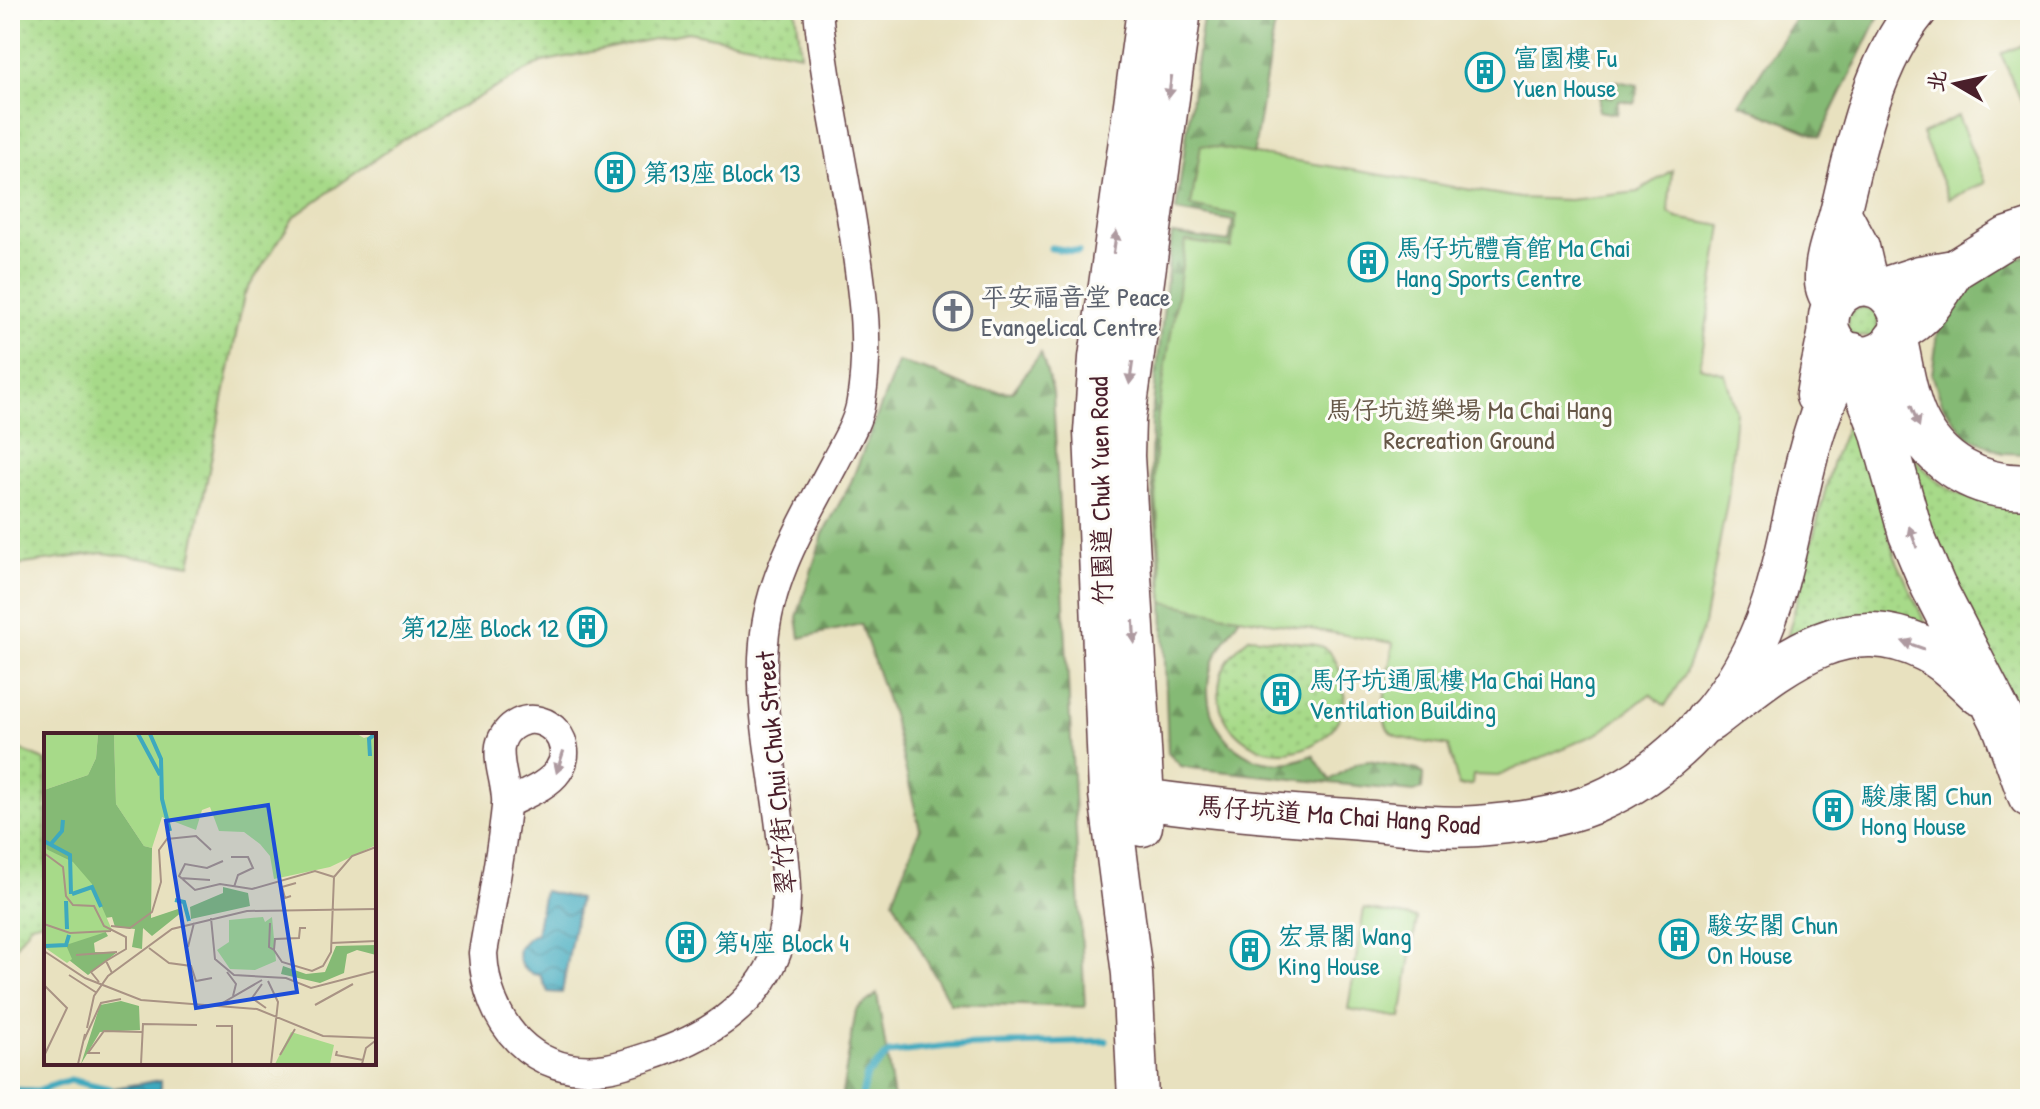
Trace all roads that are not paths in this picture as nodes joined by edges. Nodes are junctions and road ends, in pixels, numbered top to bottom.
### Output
1 (818, 10) edge
2 (1147, 10) edge
3 (1181, 10) edge
4 (1917, 10) edge
5 (1840, 212) junction
6 (2030, 230) edge
7 (1954, 270) junction
8 (1874, 288) junction
9 (1839, 329) junction
10 (1897, 336) junction
11 (2030, 486) edge
12 (1996, 708) junction
13 (1708, 720) junction
14 (2030, 795) edge
15 (1126, 797) junction
16 (506, 804) dead end
17 (1138, 1099) edge

1 - 16 street, 翠竹街 Chui Chuk Street
15 -> 2 main road, 竹園道 Chuk Yuen Road
3 -> 15 main road, 竹園道 Chuk Yuen Road
4 - 5 main road
5 - 8 main road
5 - 9 main road
6 - 7 main road
7 - 8 main road
7 - 10 main road
8 - 9 main road
8 - 10 main road
9 - 10 main road
12 -> 9 highway
9 - 13 main road, 馬仔坑道 Ma Chai Hang Road
10 -> 11 highway
12 -> 13 highway
12 - 14 highway
13 - 15 main road, 馬仔坑道 Ma Chai Hang Road
15 - 17 main road, 竹園道 Chuk Yuen Road

